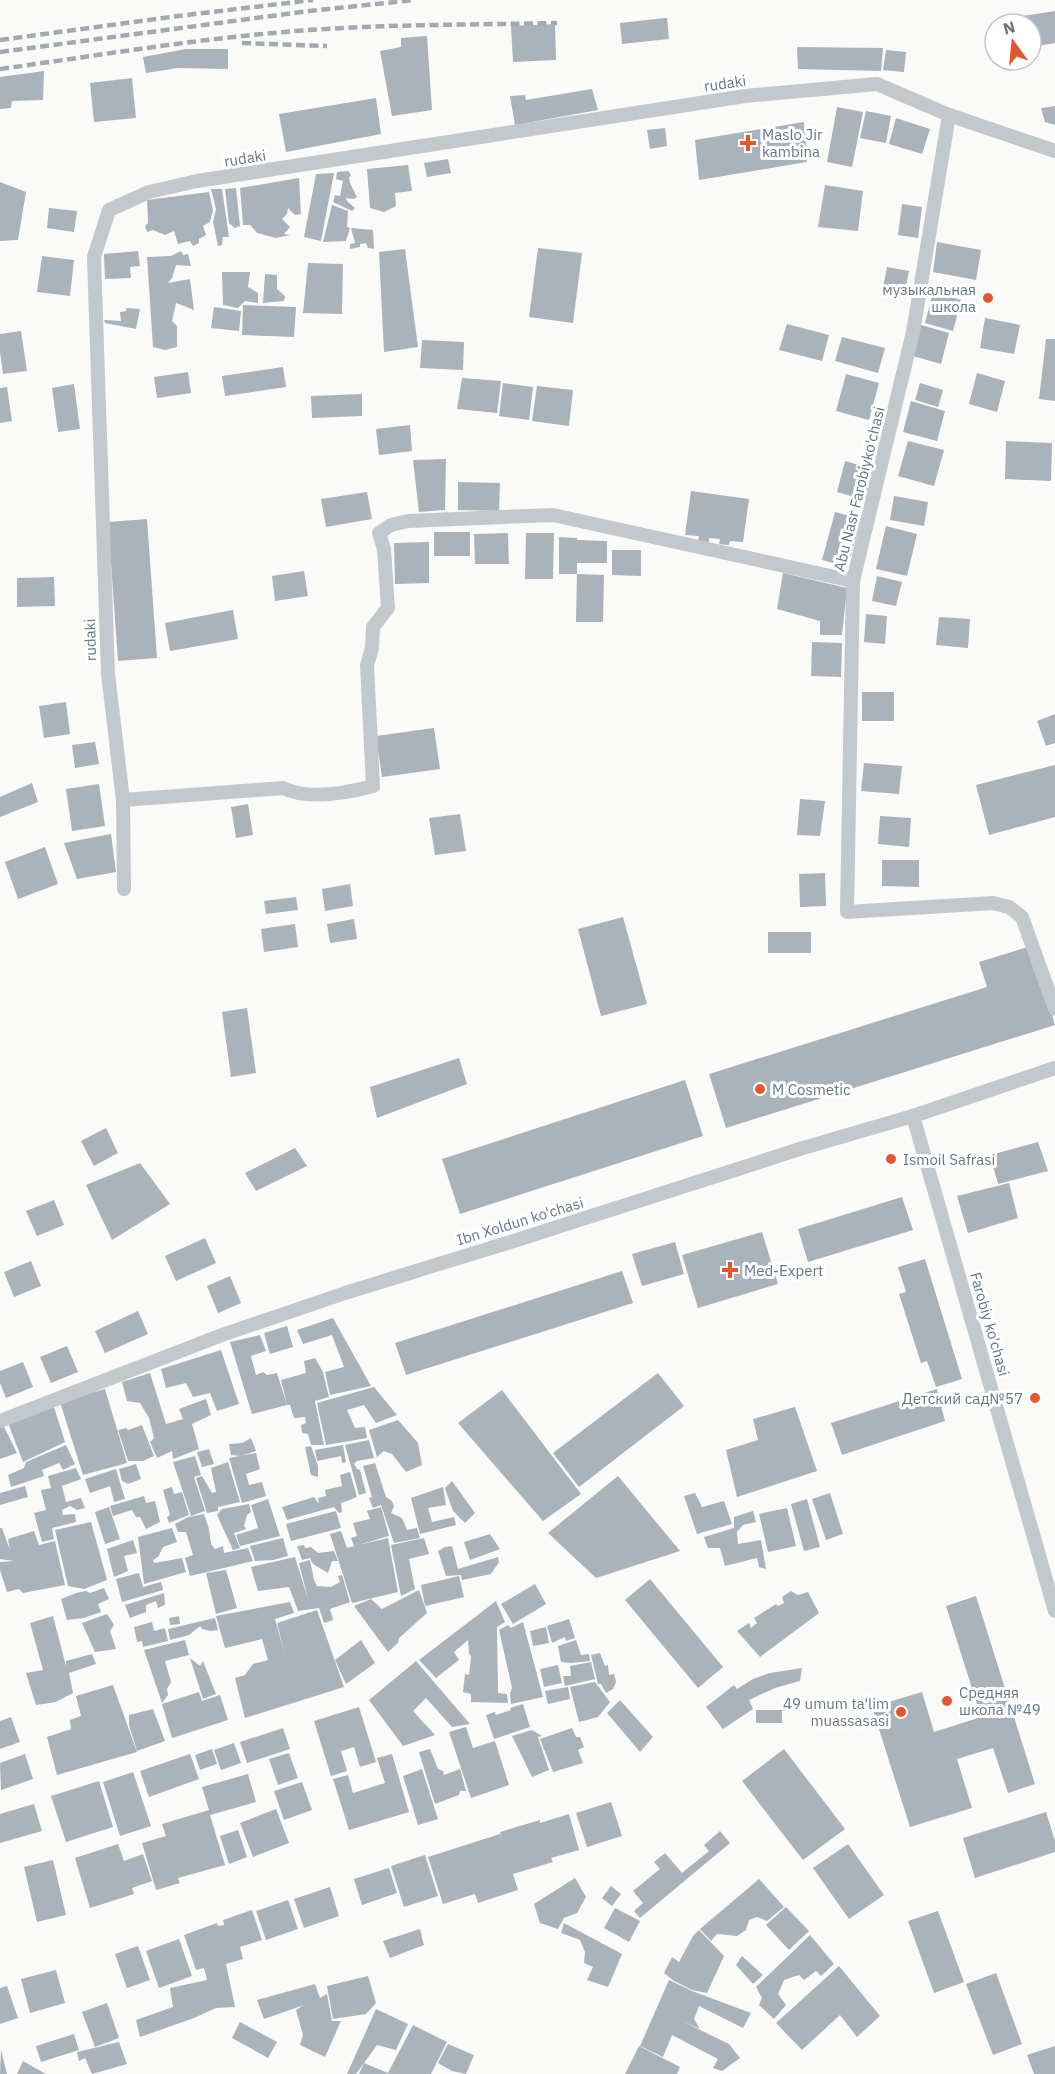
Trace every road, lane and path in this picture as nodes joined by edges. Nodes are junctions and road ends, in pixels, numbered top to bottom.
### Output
1 (950, 115) junction
2 (1055, 151) edge
3 (853, 581) junction
4 (123, 801) junction
5 (124, 889) dead end
6 (1055, 1009) edge
7 (1055, 1068) edge
8 (913, 1116) junction
9 (0, 1420) edge
10 (1055, 1611) edge

1 - 2 street, rudaki
1 - 3 street, Abu Nasr Farobiyko'chasi
1 - 4 street, rudaki
3 - 4 street
3 - 6 street, Abu Nasr Farobiyko'chasi
4 - 5 street, rudaki
7 - 8 street, Ibn Xoldun ko'chasi
8 - 9 street, Ibn Xoldun ko'chasi
8 - 10 street, Farobiy ko'chasi

